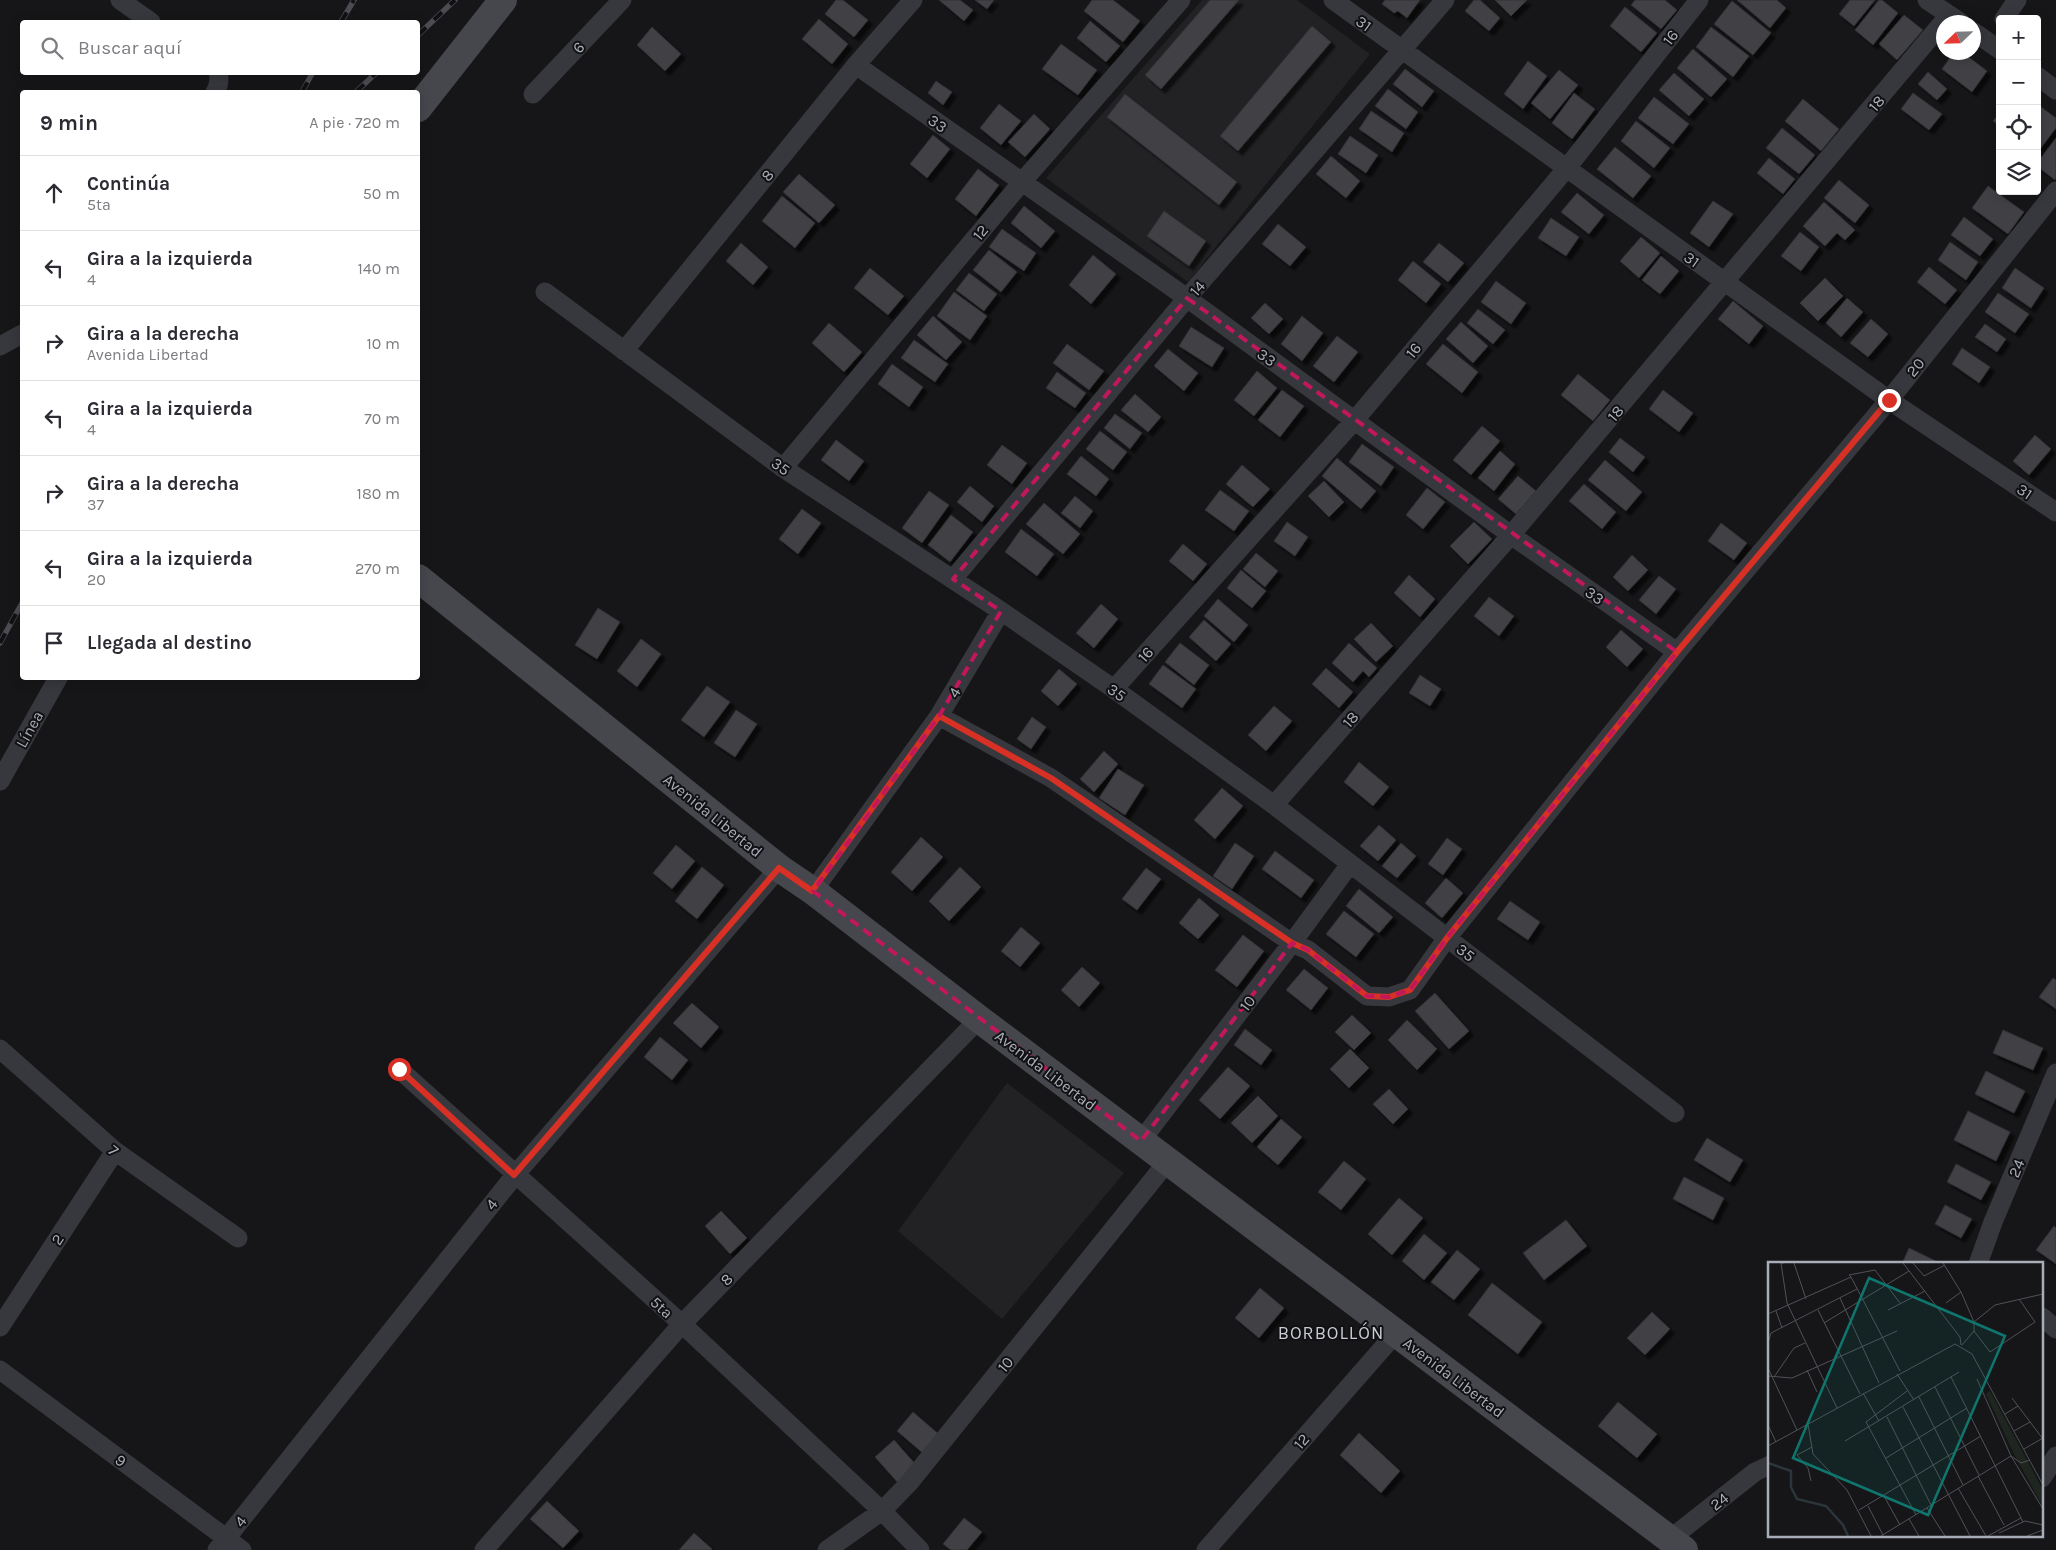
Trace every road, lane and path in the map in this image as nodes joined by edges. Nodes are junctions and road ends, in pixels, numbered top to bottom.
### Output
1 (120, 0) edge
2 (503, 0) edge
3 (622, 0) edge
4 (912, 0) edge
5 (1181, 0) edge
6 (1333, 0) edge
7 (1445, 0) edge
8 (1699, 0) edge
9 (1927, 0) edge
10 (2017, 0) edge
11 (1949, 15) edge
12 (2007, 15) edge
13 (148, 20) edge
14 (1996, 30) edge
15 (1936, 41) edge
16 (1987, 41) edge
17 (1401, 50) junction
18 (856, 65) junction
19 (219, 75) edge
20 (2041, 79) edge
21 (216, 90) edge
22 (2056, 90) edge
23 (533, 94) dead end
24 (420, 105) edge
25 (1566, 169) junction
26 (1022, 182) junction
27 (2056, 192) edge
28 (1725, 283) junction
29 (545, 292) dead end
30 (1187, 298) junction
31 (20, 335) edge
32 (0, 346) edge
33 (624, 351) junction
34 (1889, 400) junction
35 (1354, 421) junction
36 (783, 468) junction
37 (2056, 511) edge
38 (1511, 535) junction
39 (953, 579) junction
40 (420, 580) edge
41 (1001, 611) junction
42 (1677, 652) junction
43 (57, 680) edge
44 (1114, 689) junction
45 (939, 716) junction
46 (0, 781) edge
47 (1274, 805) junction
48 (1350, 864) junction
49 (779, 868) junction
50 (812, 891) junction
51 (1447, 938) junction
52 (1292, 943) junction
53 (979, 1019) junction
54 (0, 1049) edge
55 (399, 1069) dead end
56 (2056, 1073) edge
57 (1675, 1112) dead end
58 (1141, 1141) junction
59 (115, 1151) junction
60 (1168, 1161) junction
61 (514, 1175) junction
62 (238, 1238) dead end
63 (1984, 1260) edge
64 (2044, 1319) edge
65 (682, 1324) junction
66 (0, 1326) edge
67 (2056, 1329) edge
68 (1396, 1333) junction
69 (0, 1370) edge
70 (2056, 1456) edge
71 (1768, 1466) edge
72 (2044, 1475) edge
73 (882, 1511) junction
74 (221, 1544) edge
75 (1677, 1545) edge
76 (242, 1550) edge
77 (484, 1550) edge
78 (827, 1550) edge
79 (920, 1550) edge
80 (1206, 1550) edge

1 - 13 street
2 - 24 main road
3 - 23 street, 6
4 - 18 street, 8
5 - 26 street, 12
6 - 17 street, 31
7 - 17 street, 14
8 - 25 street, 16
9 - 11 street
10 - 12 street
14 - 16 street
15 - 28 street, 18
17 - 25 street, 31
17 - 30 street, 14
18 - 26 street, 33
18 - 33 street, 8
19 - 21 street
20 - 22 street
25 - 28 street, 31
25 - 35 street, 16
26 - 30 street, 33
26 - 36 street, 12
27 - 34 street, 20
28 - 34 street, 31
28 - 38 street, 18
29 - 33 street, 35
30 - 35 street, 33
30 - 39 street, 14
31 - 32 street
33 - 36 street, 35
34 - 37 street, 31
34 - 42 street, 20
35 - 38 street, 33
35 - 44 street, 16
36 - 39 street, 35
38 - 42 street, 33
38 - 47 street, 18
39 - 41 street, 35
40 - 49 main road, Avenida Libertad
41 - 44 street, 35
41 - 45 street, 4
42 - 51 street, 20
43 - 46 street, Línea
44 - 47 street, 35
45 - 50 street, 4
45 - 52 street
47 - 48 street, 35
48 - 51 street, 35
48 - 52 street, 10
49 - 50 main road, Avenida Libertad
49 - 61 street, 4
50 - 53 main road, Avenida Libertad
51 - 52 street, 20
51 - 57 street, 35
52 - 58 street, 10
53 - 58 main road, Avenida Libertad
53 - 65 street, 8
54 - 59 street, 7
55 - 61 street, 5ta
56 - 63 street, 24
58 - 60 main road, Avenida Libertad
59 - 62 street, 7
59 - 66 street, 2
60 - 68 main road, Avenida Libertad
60 - 73 street, 10
61 - 65 street, 5ta
61 - 74 street, 4
64 - 67 street
65 - 73 street, 5ta
65 - 77 street, 8
68 - 75 main road, Avenida Libertad
68 - 80 street, 12
69 - 74 street, 9
70 - 72 street
71 - 75 street, 24
73 - 78 street, 10
73 - 79 street, 5ta
74 - 76 street, 9

